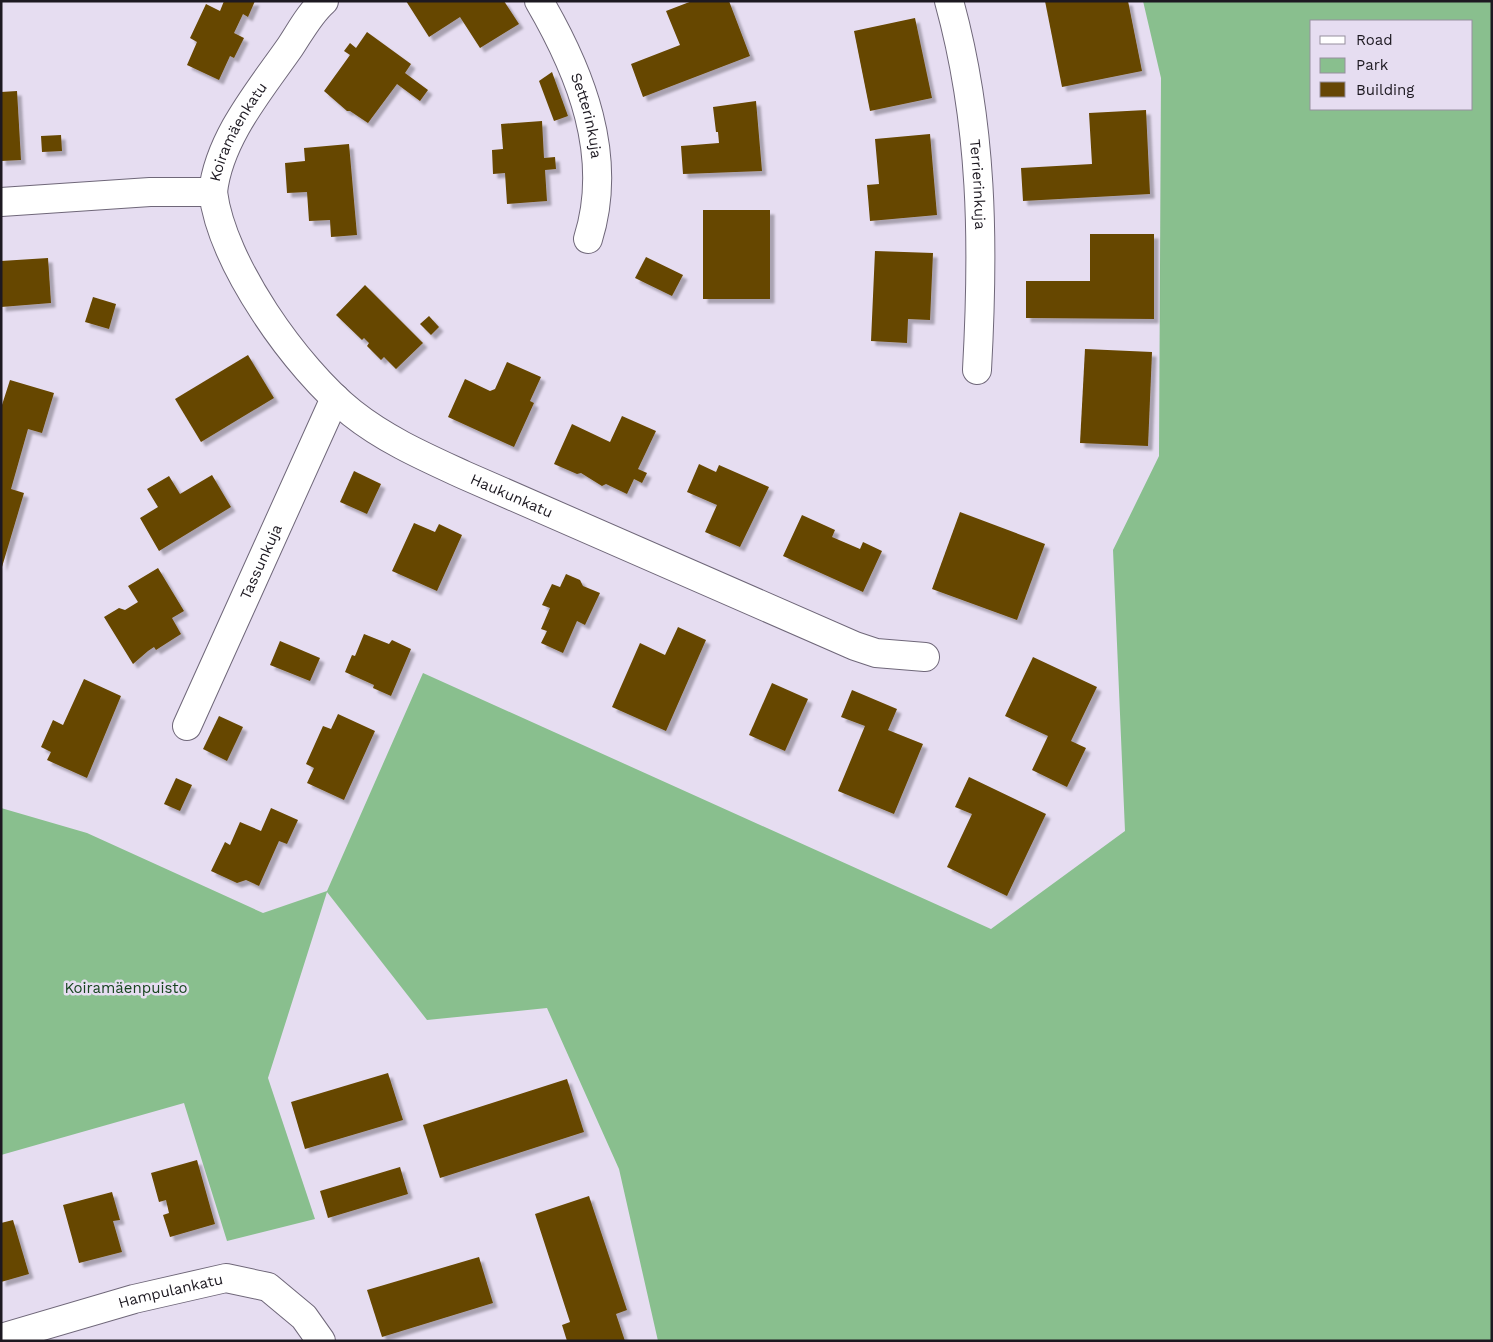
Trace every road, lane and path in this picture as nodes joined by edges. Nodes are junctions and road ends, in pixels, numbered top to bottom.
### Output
1 (324, 1) edge
2 (539, 1) edge
3 (949, 1) edge
4 (214, 192) junction
5 (1, 202) edge
6 (588, 239) dead end
7 (977, 370) dead end
8 (335, 398) junction
9 (925, 657) dead end
10 (187, 726) dead end
11 (1, 1338) edge
12 (321, 1341) edge

1 - 4 street, Koiramäenkatu
2 - 6 street, Setterinkuja
3 - 7 street, Terrierinkuja
4 - 5 street, Koiramäenkatu
4 - 8 street, Haukunkatu
8 - 9 street, Haukunkatu
8 - 10 street, Tassunkuja
11 - 12 street, Hampulankatu

